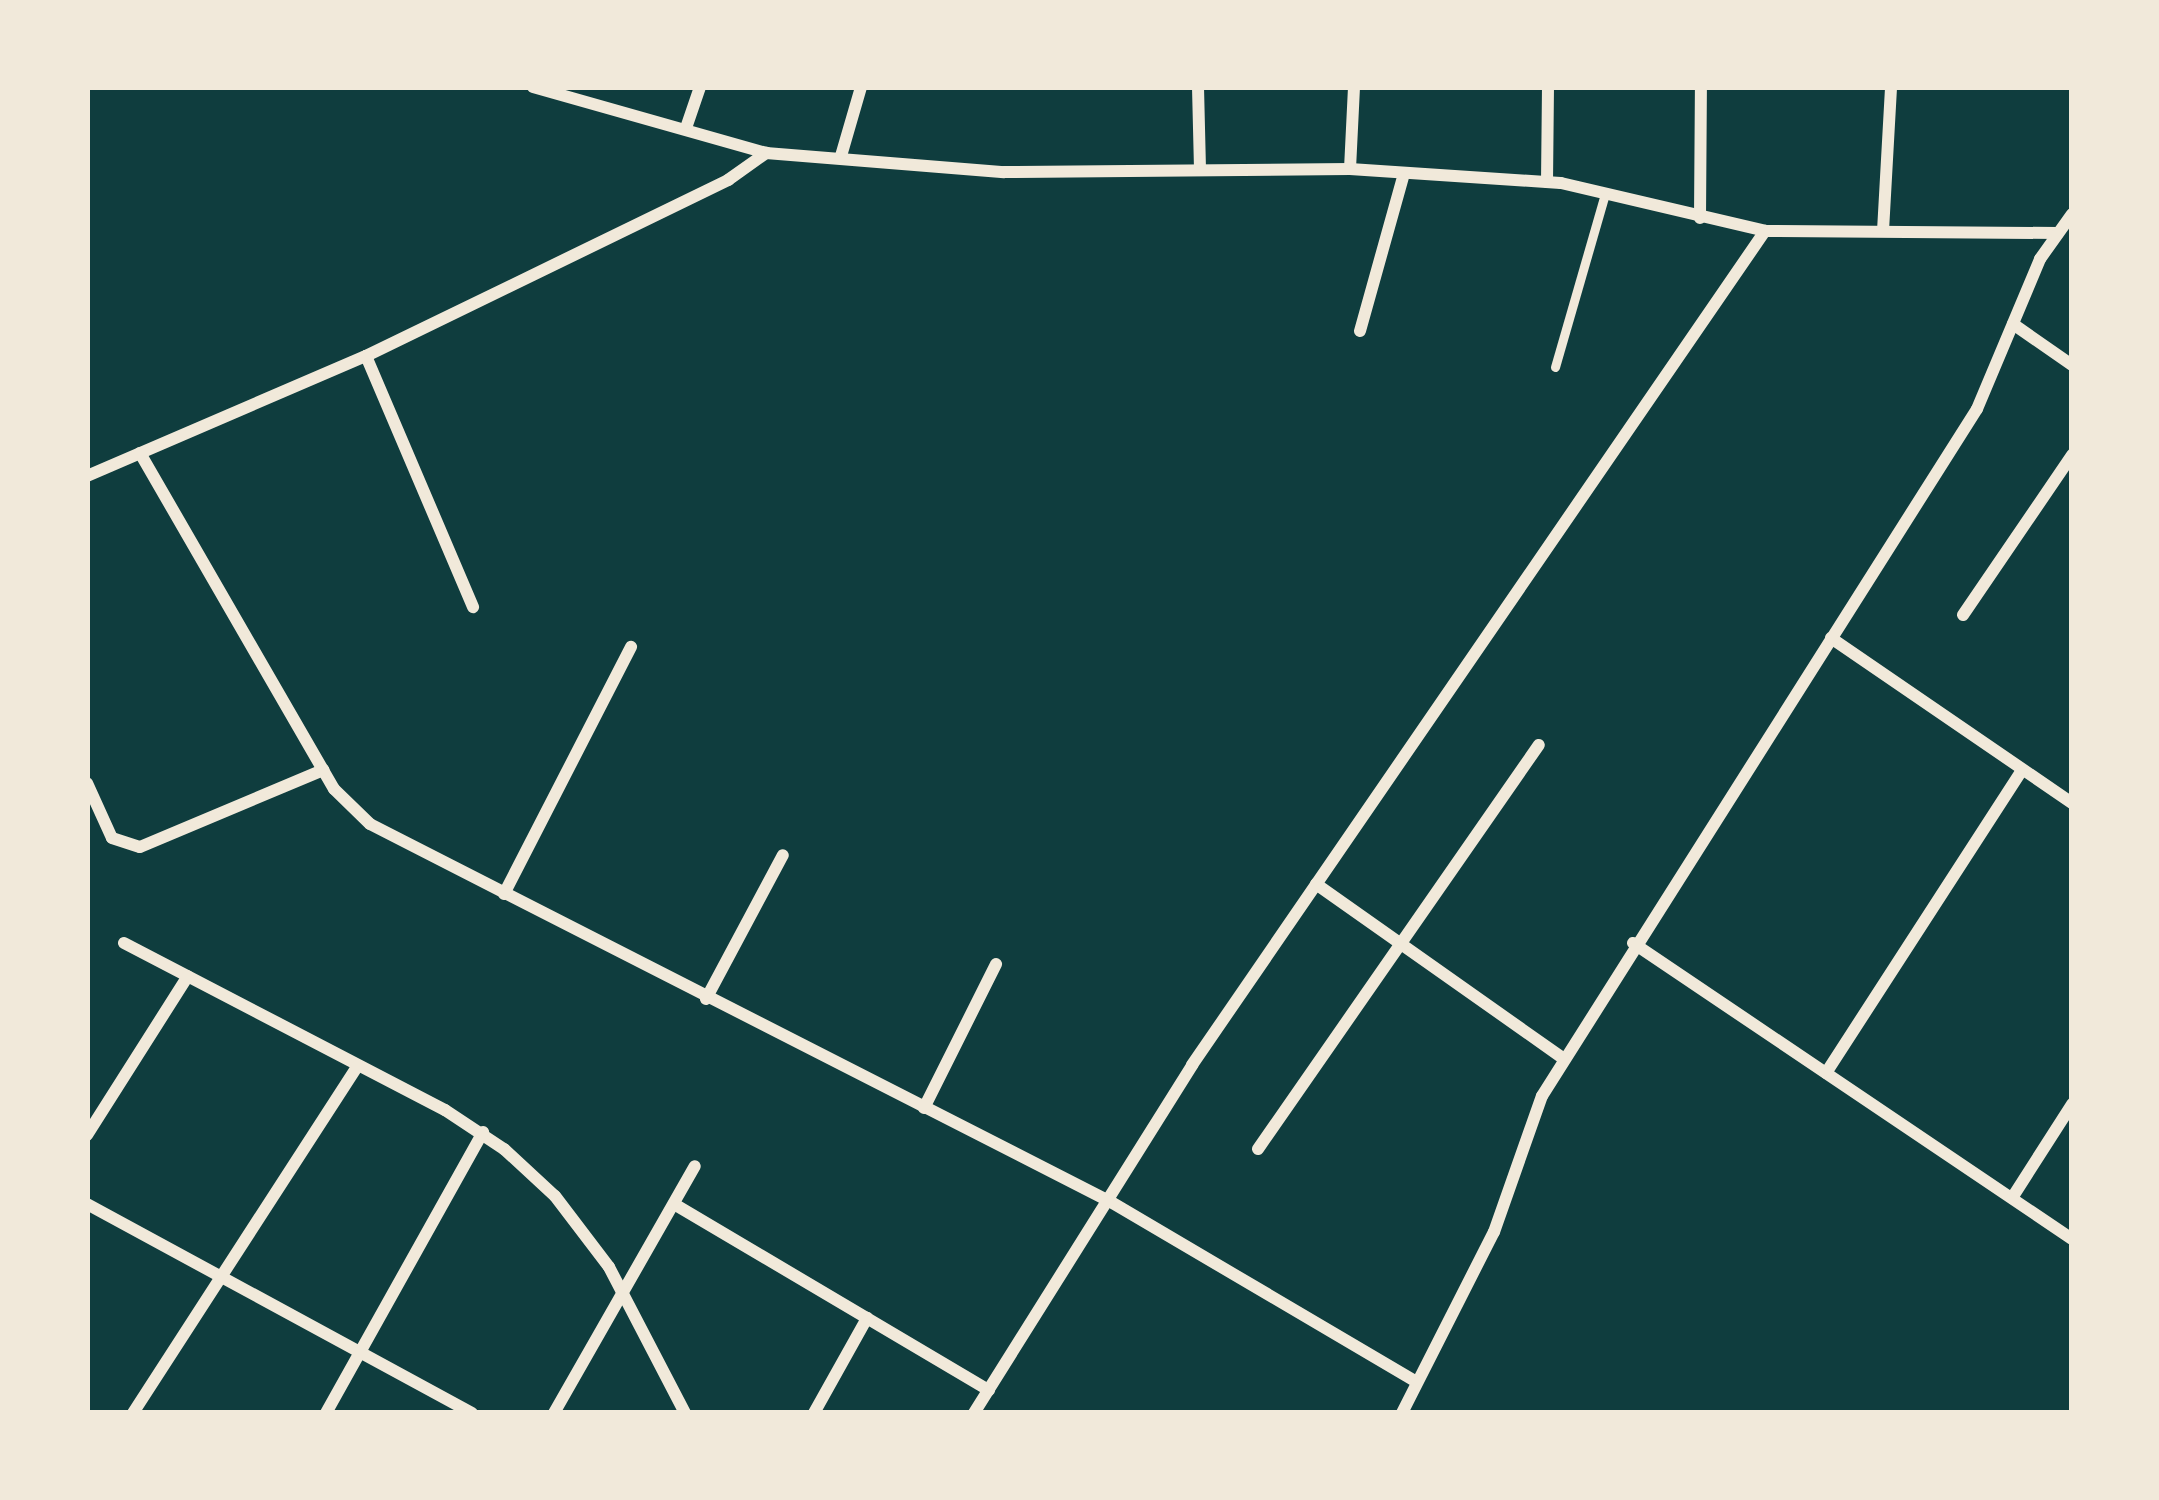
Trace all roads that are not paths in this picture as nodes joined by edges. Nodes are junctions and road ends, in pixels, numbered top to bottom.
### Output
1 (533, 87) edge
2 (700, 87) edge
3 (861, 87) edge
4 (1198, 87) edge
5 (1354, 87) edge
6 (1548, 87) edge
7 (1701, 87) edge
8 (1891, 87) edge
9 (686, 128) junction
10 (766, 153) junction
11 (841, 156) junction
12 (1200, 170) junction
13 (1350, 170) junction
14 (1404, 173) junction
15 (1547, 182) junction
16 (1605, 194) junction
17 (2072, 214) edge
18 (1700, 218) junction
19 (1765, 230) junction
20 (1883, 231) junction
21 (2058, 233) junction
22 (2012, 325) junction
23 (1360, 331) dead end
24 (366, 356) junction
25 (2072, 365) edge
26 (1555, 367) dead end
27 (140, 453) junction
28 (2072, 455) edge
29 (87, 476) edge
30 (473, 607) dead end
31 (1963, 615) dead end
32 (1832, 638) junction
33 (631, 647) dead end
34 (1539, 745) dead end
35 (323, 770) junction
36 (2023, 770) junction
37 (87, 783) edge
38 (2072, 803) edge
39 (783, 855) dead end
40 (1316, 884) junction
41 (504, 894) junction
42 (124, 943) dead end
43 (1633, 943) junction
44 (1399, 945) junction
45 (996, 964) dead end
46 (188, 976) junction
47 (706, 999) junction
48 (1564, 1059) junction
49 (358, 1065) junction
50 (1826, 1072) junction
51 (2072, 1104) edge
52 (924, 1108) junction
53 (483, 1132) junction
54 (87, 1135) edge
55 (1258, 1149) dead end
56 (695, 1166) dead end
57 (2012, 1198) junction
58 (1111, 1202) junction
59 (87, 1204) edge
60 (674, 1204) junction
61 (2072, 1239) edge
62 (220, 1274) junction
63 (624, 1295) junction
64 (867, 1318) junction
65 (358, 1350) junction
66 (1417, 1382) junction
67 (989, 1390) junction
68 (133, 1413) edge
69 (326, 1413) edge
70 (472, 1413) edge
71 (554, 1413) edge
72 (685, 1413) edge
73 (814, 1413) edge
74 (974, 1413) edge
75 (1402, 1413) edge

1 - 9 street
2 - 9 street
3 - 11 street
4 - 12 street
5 - 13 street
6 - 15 street
7 - 18 street
8 - 20 street
9 - 10 street
10 - 11 street
10 - 24 street
11 - 12 street
12 - 13 street
13 - 14 street
14 - 15 street
14 - 23 street
15 - 16 street
16 - 18 street
16 - 26 lane
17 - 21 street
18 - 19 street
19 - 20 street
19 - 40 street
20 - 21 street
21 - 22 street
22 - 25 street
22 - 32 street
24 - 27 street
24 - 30 street
27 - 29 street
27 - 35 street
28 - 31 street
32 - 36 street
32 - 43 street
33 - 41 street
34 - 44 street
35 - 37 street
35 - 41 street
36 - 38 street
36 - 50 street
39 - 47 street
40 - 44 street
40 - 58 street
41 - 47 street
42 - 46 street
43 - 48 street
43 - 50 street
44 - 48 street
44 - 55 street
45 - 52 street
46 - 49 street
46 - 54 street
47 - 52 street
48 - 66 street
49 - 53 street
49 - 62 street
50 - 57 street
51 - 57 street
52 - 58 street
53 - 63 street
53 - 65 street
56 - 60 street
57 - 61 street
58 - 66 street
58 - 67 street
59 - 62 street
60 - 63 street
60 - 64 street
62 - 65 street
62 - 68 street
63 - 71 street
63 - 72 street
64 - 67 street
64 - 73 street
65 - 69 street
65 - 70 street
66 - 75 street
67 - 74 street

